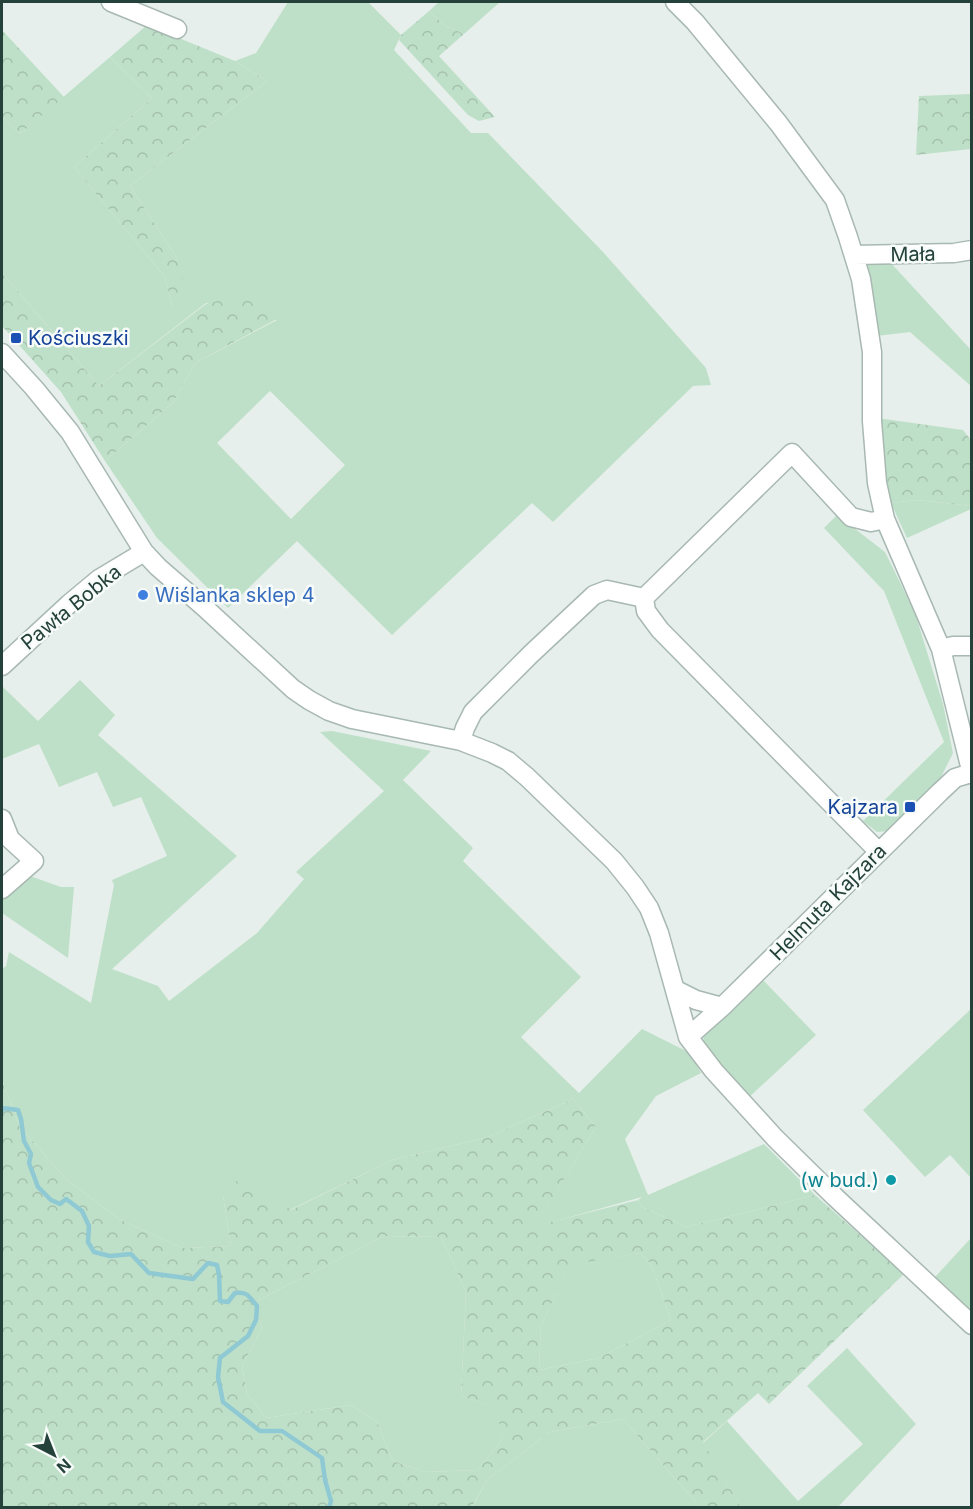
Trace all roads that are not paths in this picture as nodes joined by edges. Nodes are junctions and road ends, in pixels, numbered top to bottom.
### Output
1 (111, 2) edge
2 (675, 2) edge
3 (177, 29) dead end
4 (972, 250) edge
5 (854, 255) junction
6 (2, 353) edge
7 (885, 519) junction
8 (144, 552) junction
9 (644, 598) junction
10 (972, 646) edge
11 (941, 650) junction
12 (2, 666) edge
13 (461, 741) junction
14 (971, 774) edge
15 (2, 819) edge
16 (6, 841) edge
17 (878, 851) junction
18 (2, 889) edge
19 (676, 990) junction
20 (722, 1006) junction
21 (688, 1037) junction
22 (972, 1326) edge

1 - 3 street
2 - 5 street
4 - 5 street, Mała
5 - 7 street
6 - 8 street
7 - 9 street
7 - 11 street
8 - 12 street, Pawła Bobka
8 - 13 street
9 - 13 street
9 - 17 street
10 - 11 street
11 - 14 street
13 - 19 street
14 - 17 street, Helmuta Kajzara
15 - 16 street
16 - 18 street
17 - 20 street, Helmuta Kajzara
19 - 20 street
19 - 21 street
20 - 21 street, Helmuta Kajzara
21 - 22 street

